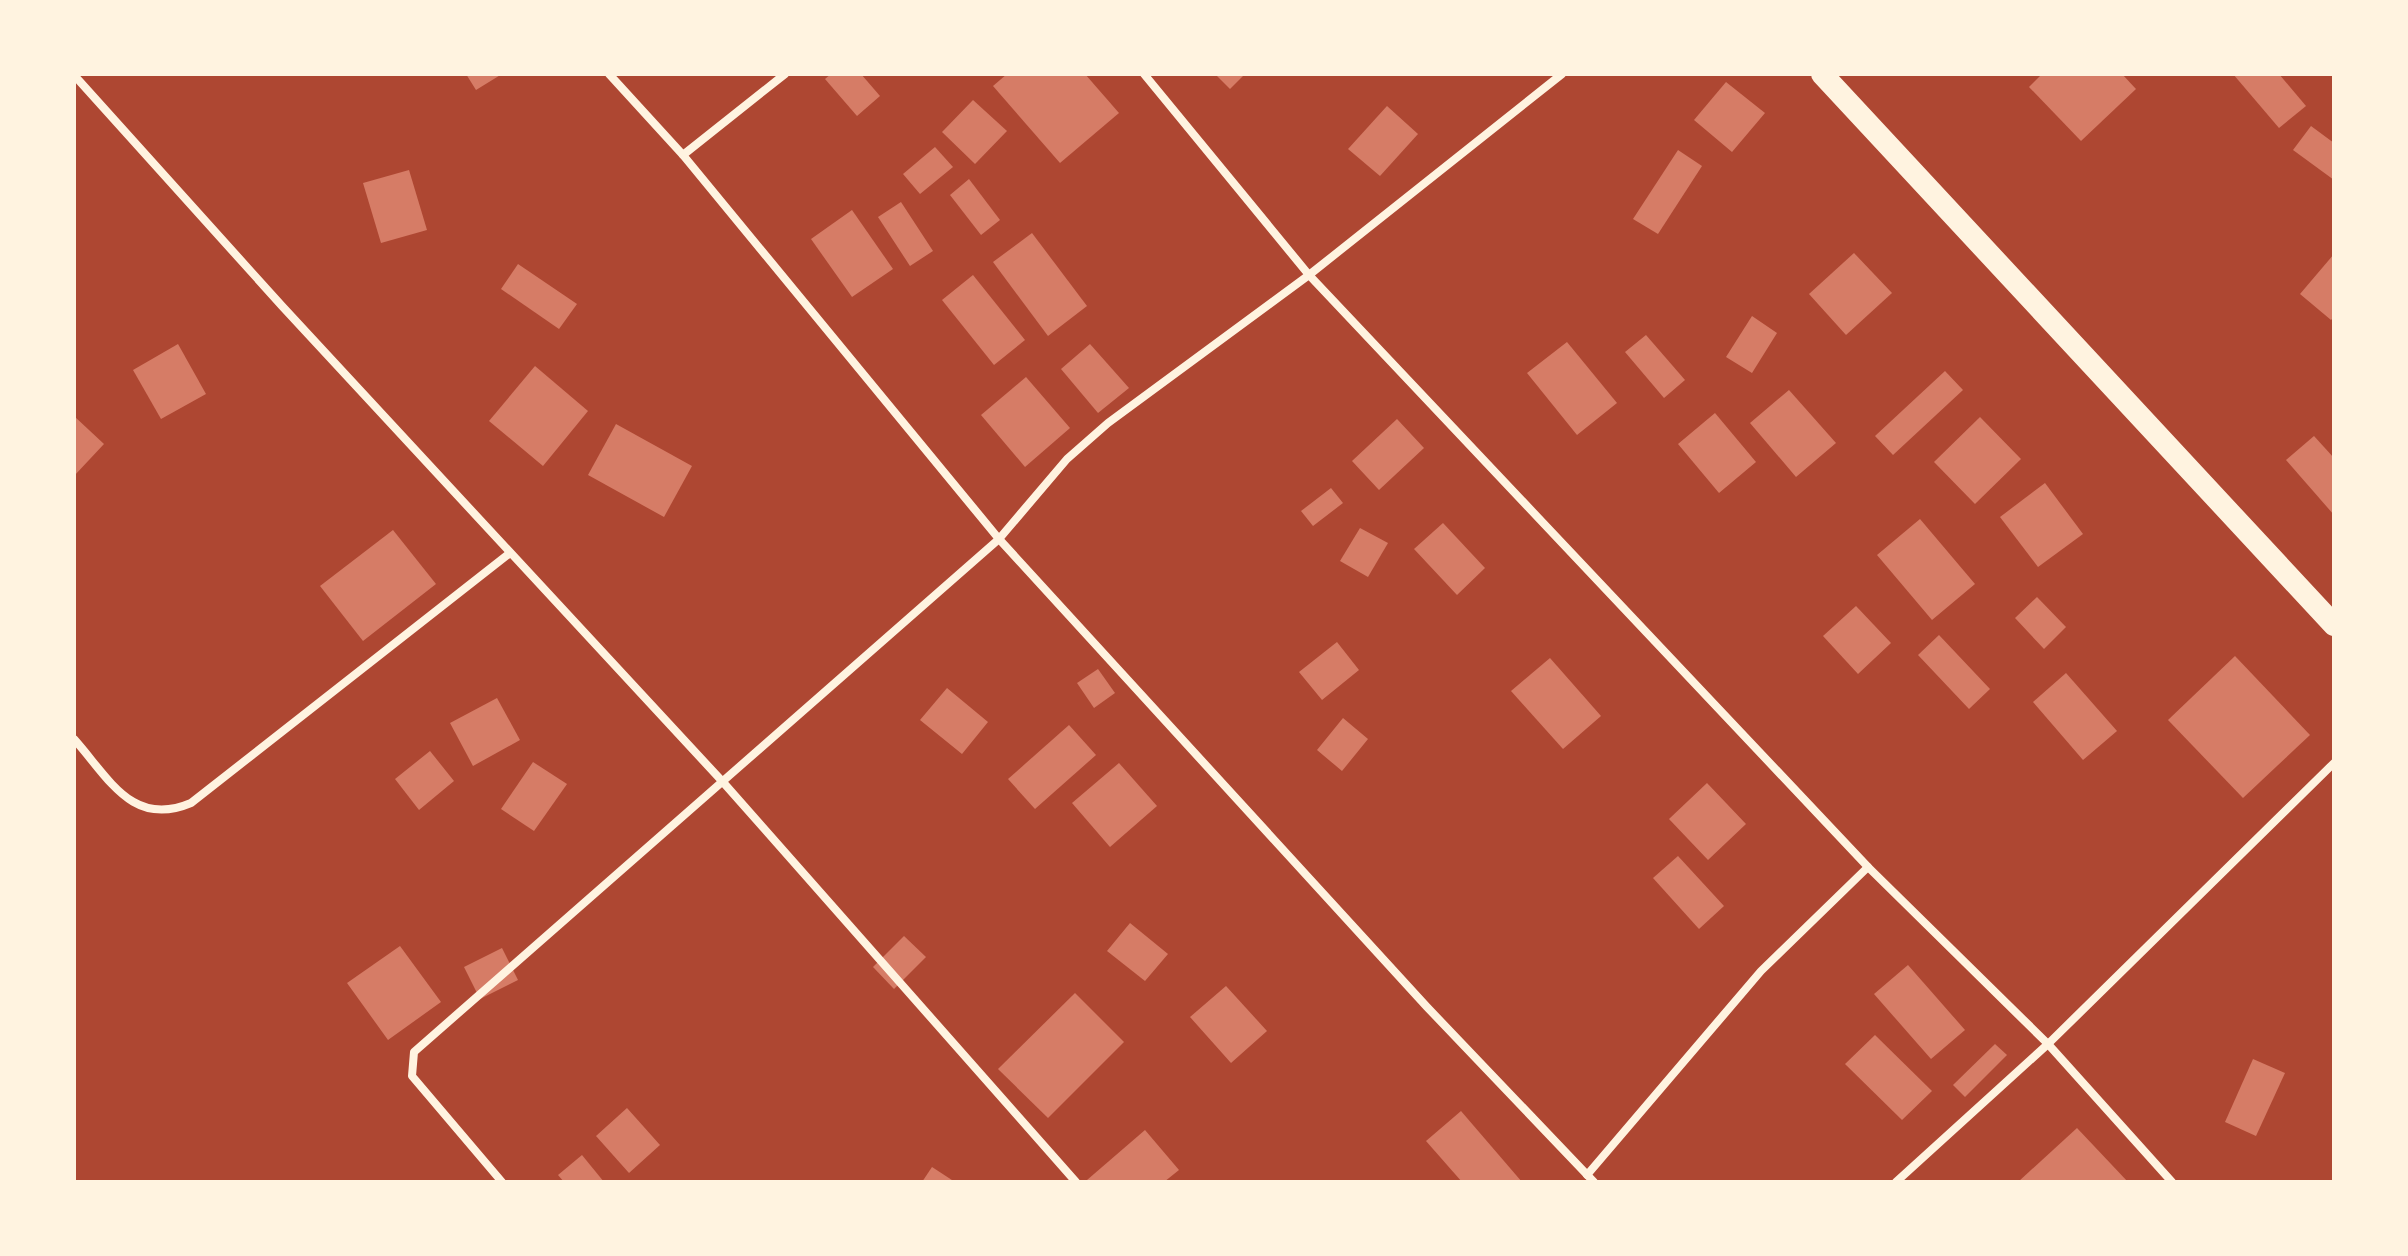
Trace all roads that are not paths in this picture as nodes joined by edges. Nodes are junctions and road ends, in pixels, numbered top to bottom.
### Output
1 (609, 74) edge
2 (785, 74) edge
3 (1144, 74) edge
4 (1562, 74) edge
5 (1822, 74) edge
6 (74, 75) edge
7 (683, 155) junction
8 (1309, 275) junction
9 (999, 539) junction
10 (510, 553) junction
11 (2334, 625) edge
12 (74, 739) edge
13 (2334, 763) edge
14 (722, 781) junction
15 (1868, 867) junction
16 (2048, 1044) junction
17 (1591, 1178) edge
18 (502, 1182) edge
19 (1076, 1182) edge
20 (1896, 1182) edge
21 (2172, 1182) edge

1 - 7 street
2 - 7 street
3 - 8 street
4 - 8 street
5 - 11 highway
6 - 10 street
7 - 9 street
8 - 9 street
8 - 15 street
9 - 14 street
9 - 17 street
10 - 12 street
10 - 14 street
13 - 16 street
14 - 18 street
14 - 19 street
15 - 16 street
15 - 17 street
16 - 20 street
16 - 21 street

